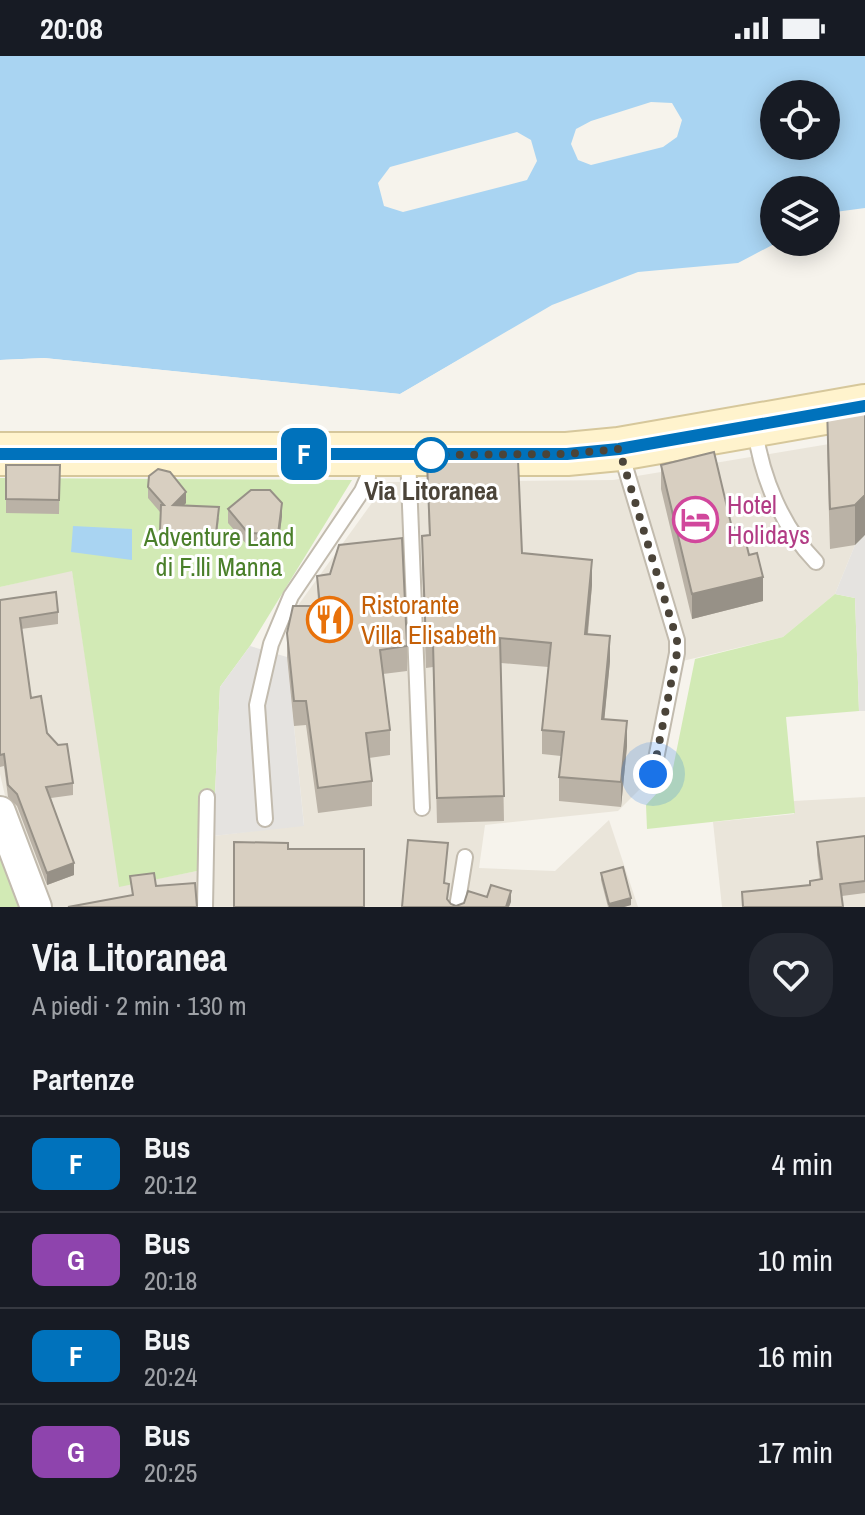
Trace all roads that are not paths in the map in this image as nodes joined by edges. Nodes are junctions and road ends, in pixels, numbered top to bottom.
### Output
1 (865, 406) edge
2 (754, 425) junction
3 (619, 449) junction
4 (0, 454) edge
5 (367, 455) junction
6 (408, 455) junction
7 (816, 562) dead end
8 (653, 774) dead end
9 (207, 797) dead end
10 (422, 808) dead end
11 (0, 812) edge
12 (265, 819) dead end
13 (465, 857) dead end
14 (36, 907) edge
15 (205, 907) edge
16 (457, 907) edge

1 - 2 street
2 - 3 street
2 - 7 lane
3 - 6 street
3 - 8 lane
4 - 5 street
5 - 6 street
5 - 12 lane
6 - 10 lane
9 - 15 lane
11 - 14 street
13 - 16 lane

